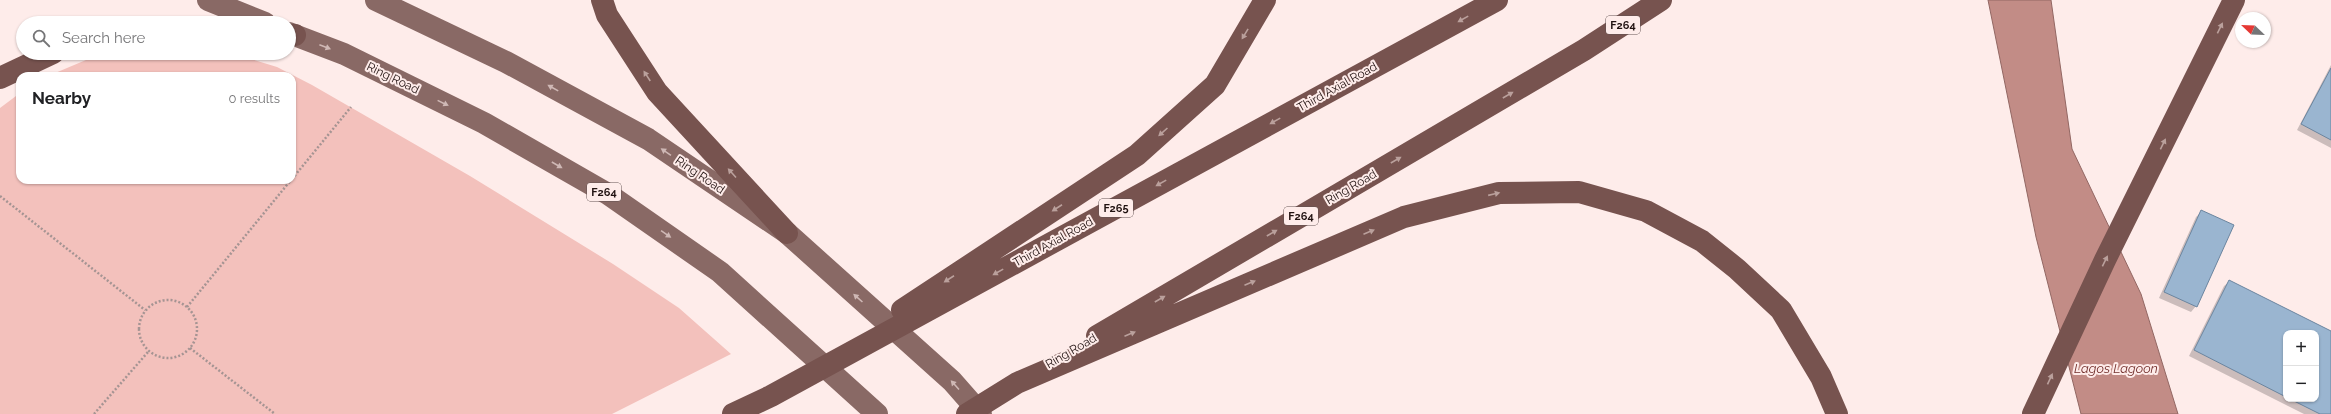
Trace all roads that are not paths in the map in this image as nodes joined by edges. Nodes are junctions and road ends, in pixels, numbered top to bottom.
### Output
1 (208, 0) edge
2 (376, 0) edge
3 (602, 0) edge
4 (1265, 0) edge
5 (1498, 0) edge
6 (1661, 0) edge
7 (2234, 0) edge
8 (248, 16) edge
9 (296, 36) edge
10 (38, 60) edge
11 (0, 78) edge
12 (787, 233) junction
13 (1017, 383) junction
14 (771, 396) junction
15 (726, 414) edge
16 (733, 414) edge
17 (877, 414) edge
18 (953, 414) edge
19 (967, 414) edge
20 (980, 414) edge
21 (1838, 414) edge
22 (2033, 414) edge

1 - 8 main road
12 -> 2 main road, Ring Road
12 -> 3 highway
4 -> 14 highway
5 -> 14 highway, Third Axial Road / F265
13 -> 6 highway, Ring Road / F264
22 -> 7 highway
9 -> 17 main road, Ring Road / F264
10 - 11 highway
20 -> 12 main road, Ring Road
13 - 18 highway
13 - 19 highway, F264
13 -> 21 highway
14 - 15 highway
14 - 16 highway, Third Axial Road / F265

